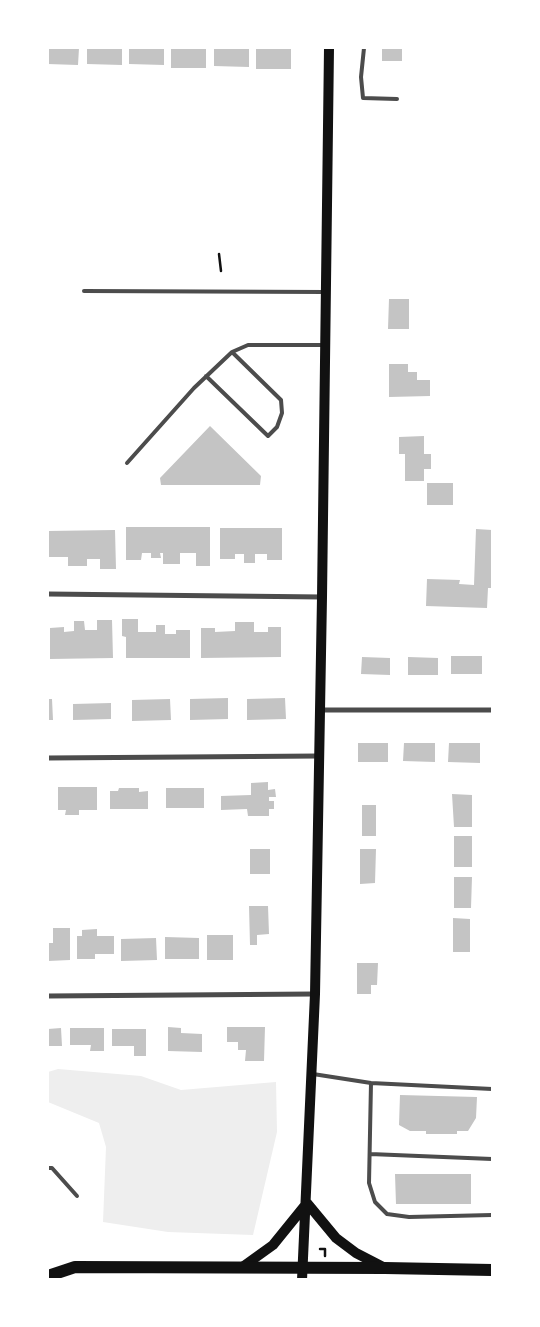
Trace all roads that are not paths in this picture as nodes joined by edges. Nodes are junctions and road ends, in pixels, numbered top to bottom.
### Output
1 (329, 48) edge
2 (364, 48) edge
3 (397, 99) dead end
4 (84, 291) dead end
5 (326, 292) junction
6 (325, 345) junction
7 (232, 352) junction
8 (206, 376) junction
9 (127, 463) dead end
10 (48, 594) edge
11 (322, 598) junction
12 (320, 710) junction
13 (492, 710) edge
14 (319, 756) junction
15 (48, 758) edge
16 (315, 994) junction
17 (48, 996) edge
18 (312, 1074) junction
19 (371, 1083) junction
20 (492, 1089) edge
21 (370, 1154) junction
22 (492, 1159) edge
23 (48, 1168) edge
24 (77, 1196) dead end
25 (307, 1203) junction
26 (492, 1215) edge
27 (241, 1268) junction
28 (385, 1268) junction
29 (492, 1270) edge
30 (303, 1274) edge
31 (48, 1276) edge
32 (54, 1280) edge

1 - 5 main road
2 - 3 lane
4 - 5 lane
5 - 6 main road
6 - 7 lane
6 - 11 main road
7 - 8 lane
7 - 8 lane
8 - 9 lane
10 - 11 street
11 - 12 main road
12 - 13 street
12 - 14 main road
14 - 15 street
14 - 16 main road
16 - 17 street
16 - 18 main road
18 - 19 lane
18 - 25 main road
19 - 20 lane
19 - 21 lane
21 - 22 lane
21 - 26 lane
23 - 24 lane
25 - 27 main road
25 - 28 main road
25 - 30 main road
27 - 30 main road
27 - 31 main road
28 - 29 main road
28 - 30 main road
31 - 32 main road

